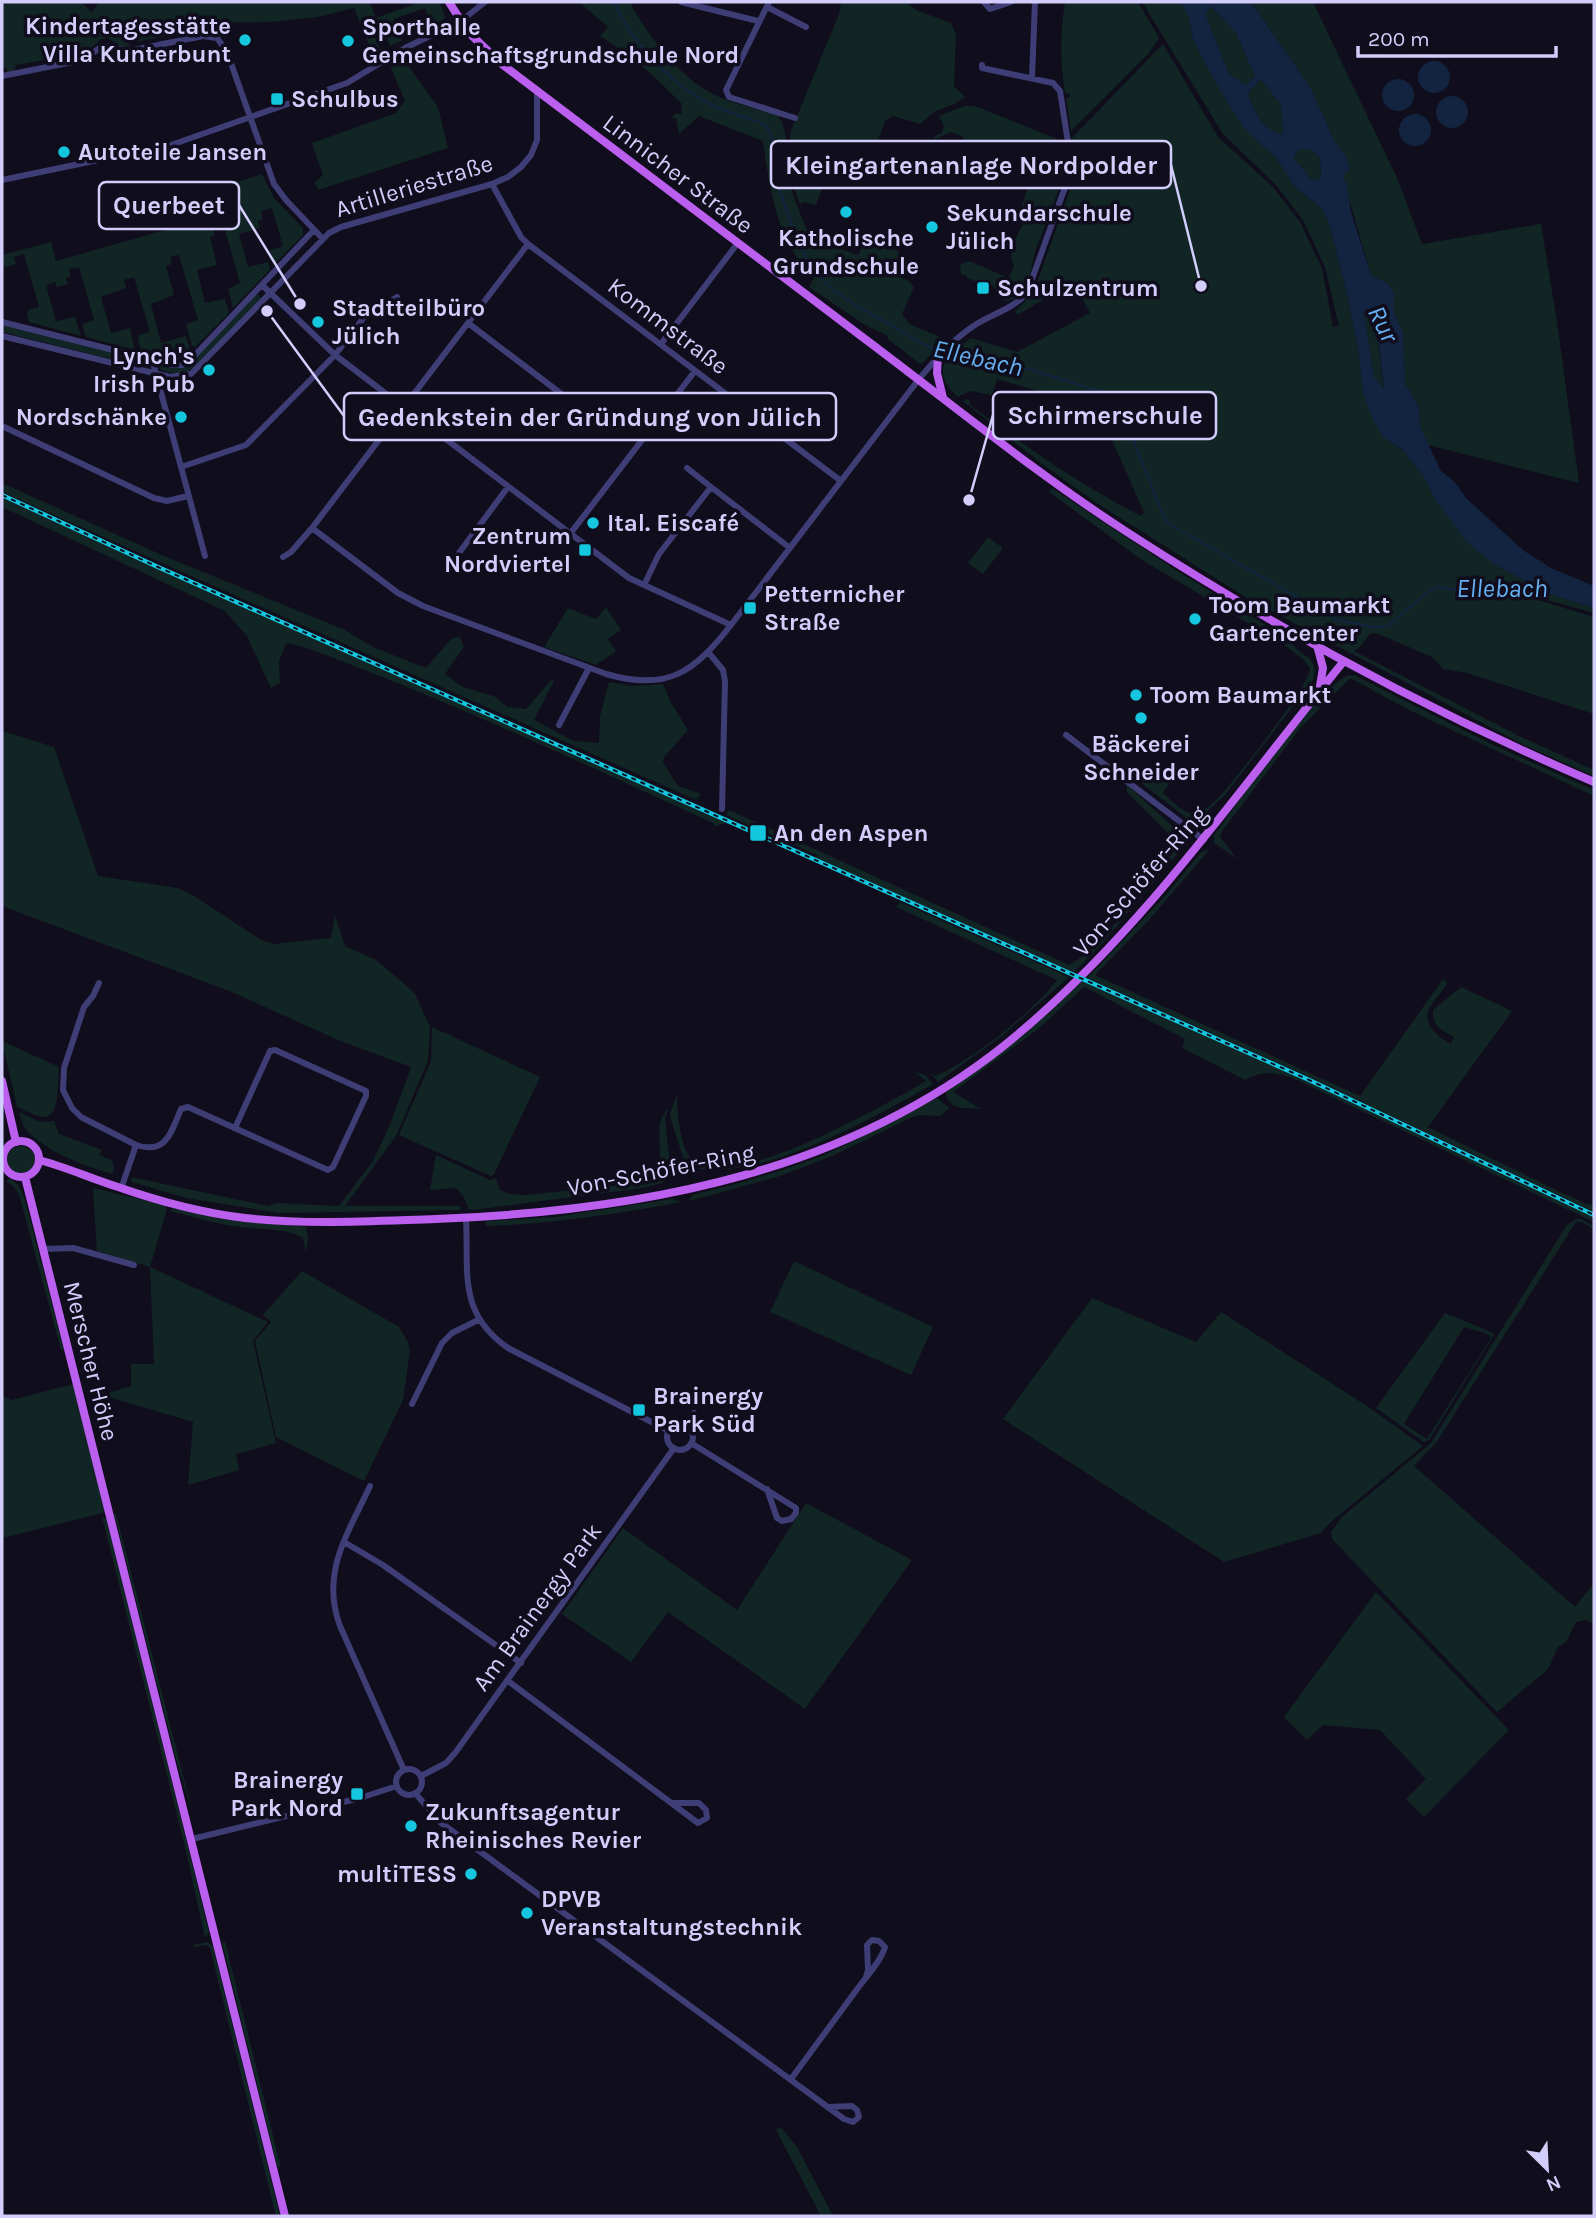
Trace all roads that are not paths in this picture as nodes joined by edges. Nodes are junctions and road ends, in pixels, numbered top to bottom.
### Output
1 (450, 2) edge
2 (485, 2) edge
3 (681, 2) edge
4 (984, 2) edge
5 (1011, 2) edge
6 (1035, 2) edge
7 (768, 4) edge
8 (758, 21) junction
9 (461, 22) junction
10 (806, 27) dead end
11 (982, 65) dead end
12 (2, 76) edge
13 (1032, 77) junction
14 (537, 92) junction
15 (251, 118) junction
16 (795, 118) dead end
17 (2, 180) edge
18 (492, 184) junction
19 (314, 230) junction
20 (322, 238) junction
21 (528, 244) junction
22 (737, 244) junction
23 (262, 285) junction
24 (270, 293) junction
25 (397, 297) dead end
26 (2, 322) edge
27 (468, 323) junction
28 (2, 336) edge
29 (661, 344) junction
30 (335, 355) junction
31 (940, 355) junction
32 (152, 359) junction
33 (695, 371) junction
34 (155, 374) junction
35 (919, 379) junction
36 (943, 398) junction
37 (572, 402) dead end
38 (404, 408) junction
39 (2, 426) edge
40 (180, 467) junction
41 (687, 468) dead end
42 (841, 481) junction
43 (508, 487) junction
44 (711, 487) junction
45 (188, 496) junction
46 (312, 527) junction
47 (570, 534) junction
48 (790, 548) junction
49 (205, 556) dead end
50 (283, 557) dead end
51 (459, 565) dead end
52 (644, 585) junction
53 (731, 625) junction
54 (1317, 645) junction
55 (709, 653) junction
56 (1344, 661) junction
57 (589, 668) junction
58 (1318, 693) junction
59 (559, 725) dead end
60 (1066, 735) dead end
61 (1594, 782) edge
62 (722, 809) dead end
63 (1217, 823) junction
64 (1186, 828) junction
65 (1204, 840) junction
66 (99, 983) dead end
67 (2, 1081) edge
68 (235, 1128) junction
69 (16, 1142) junction
70 (136, 1144) junction
71 (2, 1159) edge
72 (39, 1160) junction
73 (25, 1177) junction
74 (121, 1189) junction
75 (466, 1218) junction
76 (43, 1249) junction
77 (135, 1265) dead end
78 (478, 1320) junction
79 (412, 1404) dead end
80 (694, 1413) dead end
81 (687, 1426) junction
82 (669, 1430) junction
83 (691, 1443) junction
84 (674, 1448) junction
85 (370, 1486) dead end
86 (766, 1489) junction
87 (344, 1542) junction
88 (521, 1663) junction
89 (508, 1681) junction
90 (404, 1770) junction
91 (421, 1776) junction
92 (397, 1786) junction
93 (415, 1793) junction
94 (673, 1803) junction
95 (192, 1839) junction
96 (866, 1977) junction
97 (791, 2079) junction
98 (828, 2107) dead end
99 (285, 2216) edge

1 - 9 main road, Linnicher Straße
2 - 9 street
3 - 8 street
4 - 5 street
6 - 13 street
7 - 8 street
7 - 10 street
8 - 16 street
9 - 14 main road, Linnicher Straße
9 - 15 street
11 - 13 street
12 - 15 street
13 - 31 street
14 - 18 street, Artilleriestraße
14 - 22 main road, Linnicher Straße
15 - 17 street
15 - 19 street
18 - 20 street, Artilleriestraße
18 - 21 street, Kommstraße
19 - 20 street, Artilleriestraße
19 - 23 street, Artilleriestraße
20 - 24 street, Artilleriestraße
21 - 27 street
21 - 29 street, Kommstraße
22 - 29 street
22 - 35 main road, Linnicher Straße
23 - 24 street
23 - 32 street, Artilleriestraße
24 - 30 street
24 - 34 street, Artilleriestraße
25 - 30 street
26 - 32 street, Artilleriestraße
27 - 37 street
27 - 38 street
28 - 34 street, Artilleriestraße
29 - 33 street, Kommstraße
30 - 38 street
30 - 40 street
31 - 35 street
31 - 36 main road
32 - 34 street
33 - 42 street, Kommstraße
33 - 47 street
34 - 40 street
35 - 36 main road, Linnicher Straße
35 - 42 street
36 - 54 main road, Linnicher Straße
38 - 43 street
38 - 46 street
39 - 45 street
40 - 45 street
41 - 44 street
42 - 48 street
43 - 47 street
43 - 51 street
44 - 48 street
44 - 52 street
45 - 49 street
46 - 50 street
46 - 57 street
47 - 52 street
48 - 53 street
52 - 53 street
53 - 55 street
54 - 56 main road, Linnicher Straße
54 - 58 main road
55 - 57 street
55 - 62 street
56 - 58 main road, Von-Schöfer-Ring
56 - 61 main road, Linnicher Straße
57 - 59 street
58 - 63 main road, Von-Schöfer-Ring
60 - 64 street
63 - 64 street
63 - 65 main road, Von-Schöfer-Ring
64 - 65 street
65 - 75 main road, Von-Schöfer-Ring
66 - 70 street
67 - 69 main road
68 - 68 street
68 - 70 street
69 - 71 main road
69 - 72 main road
70 - 74 street
71 - 73 main road
72 - 73 main road
72 - 74 main road, Von-Schöfer-Ring
73 - 76 main road, Merscher Höhe
74 - 75 main road, Von-Schöfer-Ring
75 - 78 street
76 - 77 street
76 - 95 main road, Merscher Höhe
78 - 79 street
78 - 82 street
80 - 81 street
81 - 82 street
81 - 83 street
82 - 84 street
83 - 84 street
83 - 86 street
84 - 88 street, Am Brainergy Park
85 - 87 street
86 - 86 street
87 - 88 street
87 - 90 street
88 - 89 street, Am Brainergy Park
89 - 91 street, Am Brainergy Park
89 - 94 street
90 - 91 street
90 - 92 street
91 - 93 street
92 - 93 street
92 - 95 street
93 - 97 street
94 - 94 street
95 - 99 main road, Merscher Höhe
96 - 96 street
96 - 97 street
97 - 98 street

